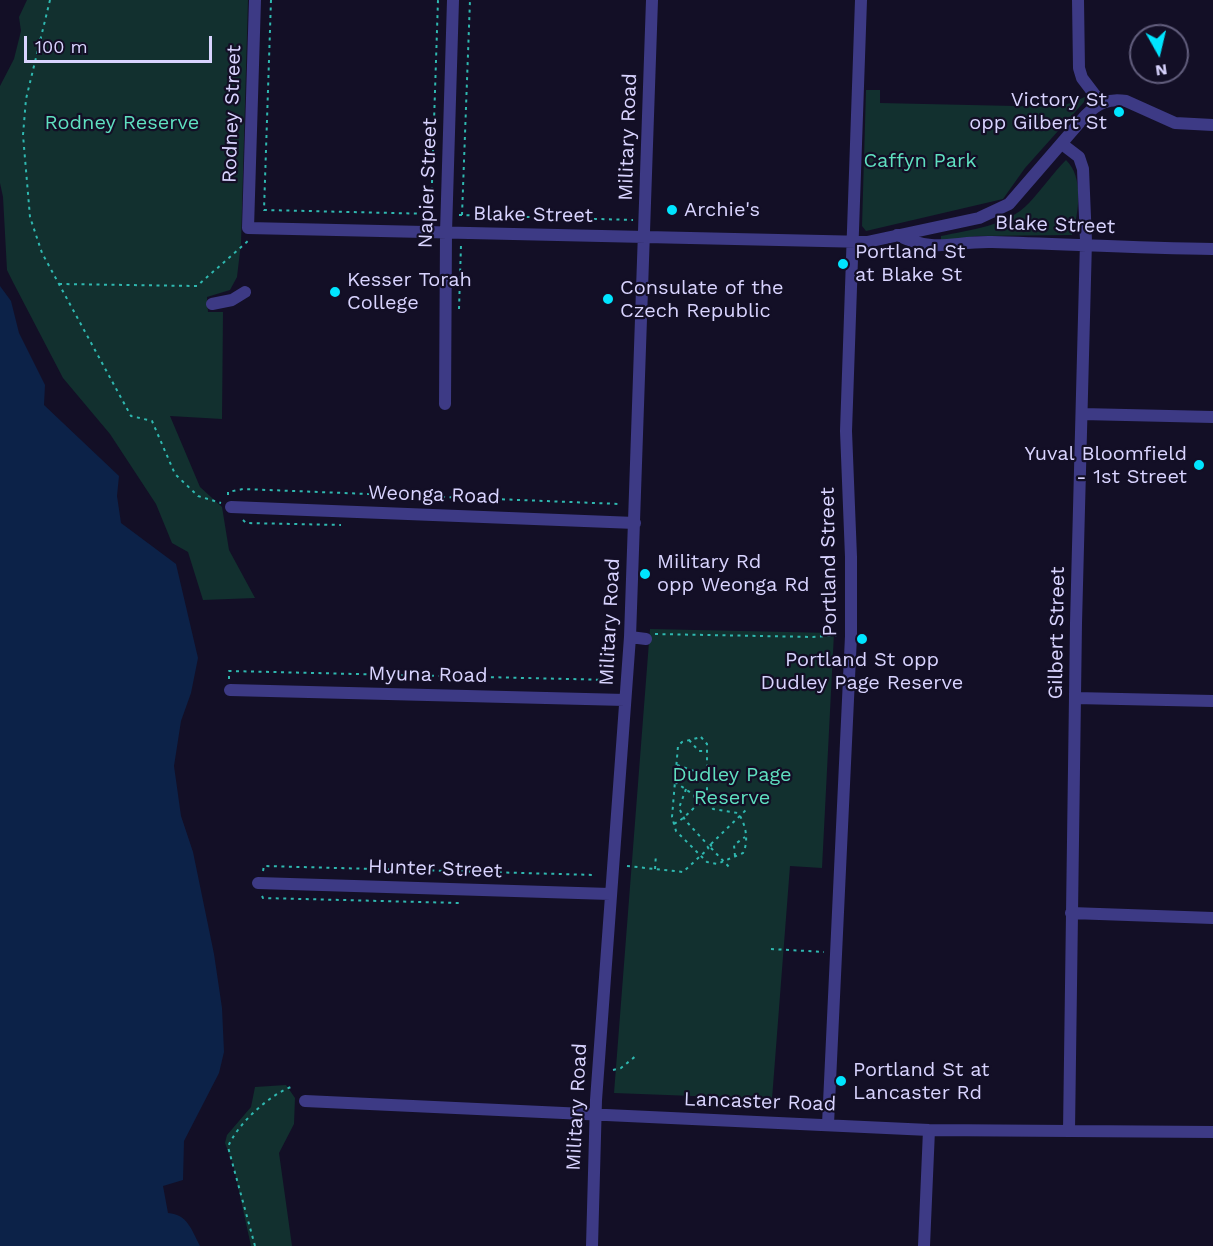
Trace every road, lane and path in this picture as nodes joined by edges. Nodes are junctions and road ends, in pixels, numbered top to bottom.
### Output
1 (50, 0) edge
2 (255, 0) edge
3 (271, 0) edge
4 (438, 0) edge
5 (453, 0) edge
6 (470, 0) edge
7 (652, 0) edge
8 (861, 0) edge
9 (1078, 0) edge
10 (1101, 103) junction
11 (1213, 125) edge
12 (1062, 144) junction
13 (431, 214) junction
14 (446, 214) junction
15 (462, 215) junction
16 (637, 220) dead end
17 (446, 232) junction
18 (248, 235) junction
19 (897, 235) junction
20 (644, 237) junction
21 (853, 242) junction
22 (1086, 247) junction
23 (1213, 249) edge
24 (59, 284) junction
25 (245, 292) dead end
26 (212, 304) dead end
27 (445, 404) dead end
28 (1082, 414) junction
29 (1213, 417) edge
30 (620, 504) dead end
31 (231, 507) junction
32 (635, 523) junction
33 (832, 634) dead end
34 (646, 637) joint
35 (630, 638) junction
36 (611, 680) dead end
37 (230, 690) joint
38 (1075, 698) junction
39 (626, 700) junction
40 (1213, 701) edge
41 (689, 740) junction
42 (707, 751) junction
43 (677, 765) junction
44 (707, 773) junction
45 (675, 782) junction
46 (686, 789) junction
47 (707, 800) junction
48 (696, 804) junction
49 (748, 808) dead end
50 (740, 816) junction
51 (684, 818) junction
52 (674, 824) junction
53 (745, 837) junction
54 (710, 846) junction
55 (656, 854) dead end
56 (701, 855) junction
57 (735, 856) junction
58 (723, 861) junction
59 (627, 866) dead end
60 (730, 868) dead end
61 (655, 869) junction
62 (596, 875) dead end
63 (258, 884) joint
64 (610, 894) junction
65 (1071, 913) junction
66 (1213, 918) edge
67 (771, 949) dead end
68 (836, 953) junction
69 (637, 1055) dead end
70 (613, 1070) dead end
71 (294, 1086) dead end
72 (305, 1101) dead end
73 (595, 1114) junction
74 (828, 1124) junction
75 (929, 1130) junction
76 (1070, 1131) junction
77 (1213, 1132) edge
78 (255, 1246) edge
79 (592, 1246) edge
80 (924, 1246) edge

1 - 24 path
2 - 18 street, Rodney Street
3 - 13 path
4 - 13 path
5 - 14 street, Napier Street
6 - 15 path
7 - 20 street, Military Road
8 - 21 street, Portland Street
9 - 10 street
10 - 11 street
10 - 12 street, Blake Street
12 - 19 street, Blake Street
12 - 22 street, Gilbert Street
13 - 14 path
14 - 15 path
14 - 17 street, Napier Street
15 - 16 path
17 - 18 street, Blake Street
17 - 20 street, Blake Street
17 - 27 street, Napier Street
18 - 24 path
19 - 21 street, Blake Street
19 - 22 street, Blake Street
20 - 21 street, Blake Street
20 - 32 street, Military Road
21 - 68 street, Portland Street
22 - 23 street, Blake Street
22 - 28 street, Gilbert Street
24 - 31 path
25 - 26 street
28 - 29 street
28 - 38 street, Gilbert Street
30 - 31 path
31 - 32 street, Weonga Road
32 - 35 street, Military Road
33 - 34 path
34 - 35 street
35 - 39 street, Military Road
36 - 37 path
37 - 39 street, Myuna Road
38 - 40 street
38 - 65 street, Gilbert Street
39 - 64 street, Military Road
41 - 42 path
41 - 42 path
41 - 43 path
42 - 44 path
43 - 44 path
43 - 45 path
44 - 47 path
45 - 46 path
45 - 52 path
46 - 48 path
46 - 51 path
47 - 48 path
47 - 50 path
48 - 51 path
49 - 50 path
50 - 53 path
50 - 54 path
51 - 52 path
51 - 54 path
52 - 56 path
53 - 57 path
53 - 57 path
54 - 56 path
54 - 58 path
55 - 61 path
56 - 58 path
56 - 61 path
57 - 58 path
58 - 60 path
59 - 61 path
62 - 63 path
63 - 64 street, Hunter Street
64 - 73 street, Military Road
65 - 66 street
65 - 76 street, Gilbert Street
67 - 68 path
68 - 74 street, Portland Street
69 - 70 path
71 - 78 path
72 - 73 street, Lancaster Road
73 - 74 street, Lancaster Road
73 - 79 street, Military Road
74 - 75 street, Lancaster Road
75 - 76 street, Lancaster Road
75 - 80 street
76 - 77 street, Lancaster Road

